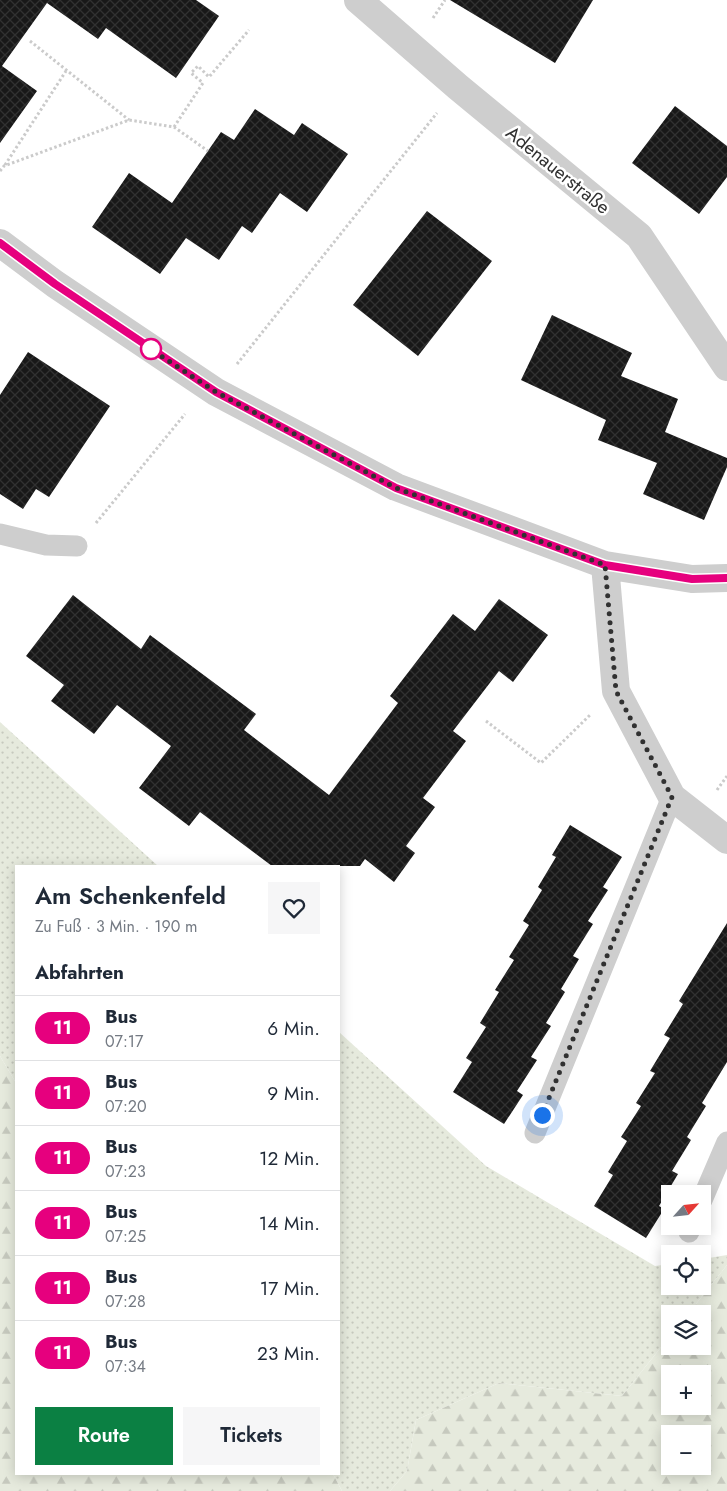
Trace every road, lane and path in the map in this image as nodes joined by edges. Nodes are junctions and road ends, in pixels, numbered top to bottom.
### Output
1 (358, 0) edge
2 (445, 0) edge
3 (430, 22) dead end
4 (249, 30) dead end
5 (30, 42) dead end
6 (66, 71) junction
7 (129, 120) junction
8 (432, 120) dead end
9 (174, 127) junction
10 (208, 151) dead end
11 (4, 166) junction
12 (0, 171) edge
13 (0, 244) edge
14 (248, 351) dead end
15 (727, 367) edge
16 (177, 424) dead end
17 (100, 518) dead end
18 (0, 534) edge
19 (77, 546) dead end
20 (605, 565) junction
21 (727, 578) edge
22 (616, 691) junction
23 (486, 721) dead end
24 (672, 797) junction
25 (727, 840) edge
26 (535, 1133) dead end
27 (727, 1142) edge
28 (708, 1185) edge

1 - 15 street, Adenauerstraße
2 - 3 path
4 - 9 path
5 - 6 path
6 - 7 path
6 - 11 path
7 - 9 path
7 - 11 path
8 - 14 path
9 - 10 path
11 - 12 path
13 - 20 street
16 - 17 path
18 - 19 lane
20 - 21 street
20 - 22 street
22 - 23 path
22 - 24 street
24 - 25 street
24 - 26 lane
27 - 28 lane

